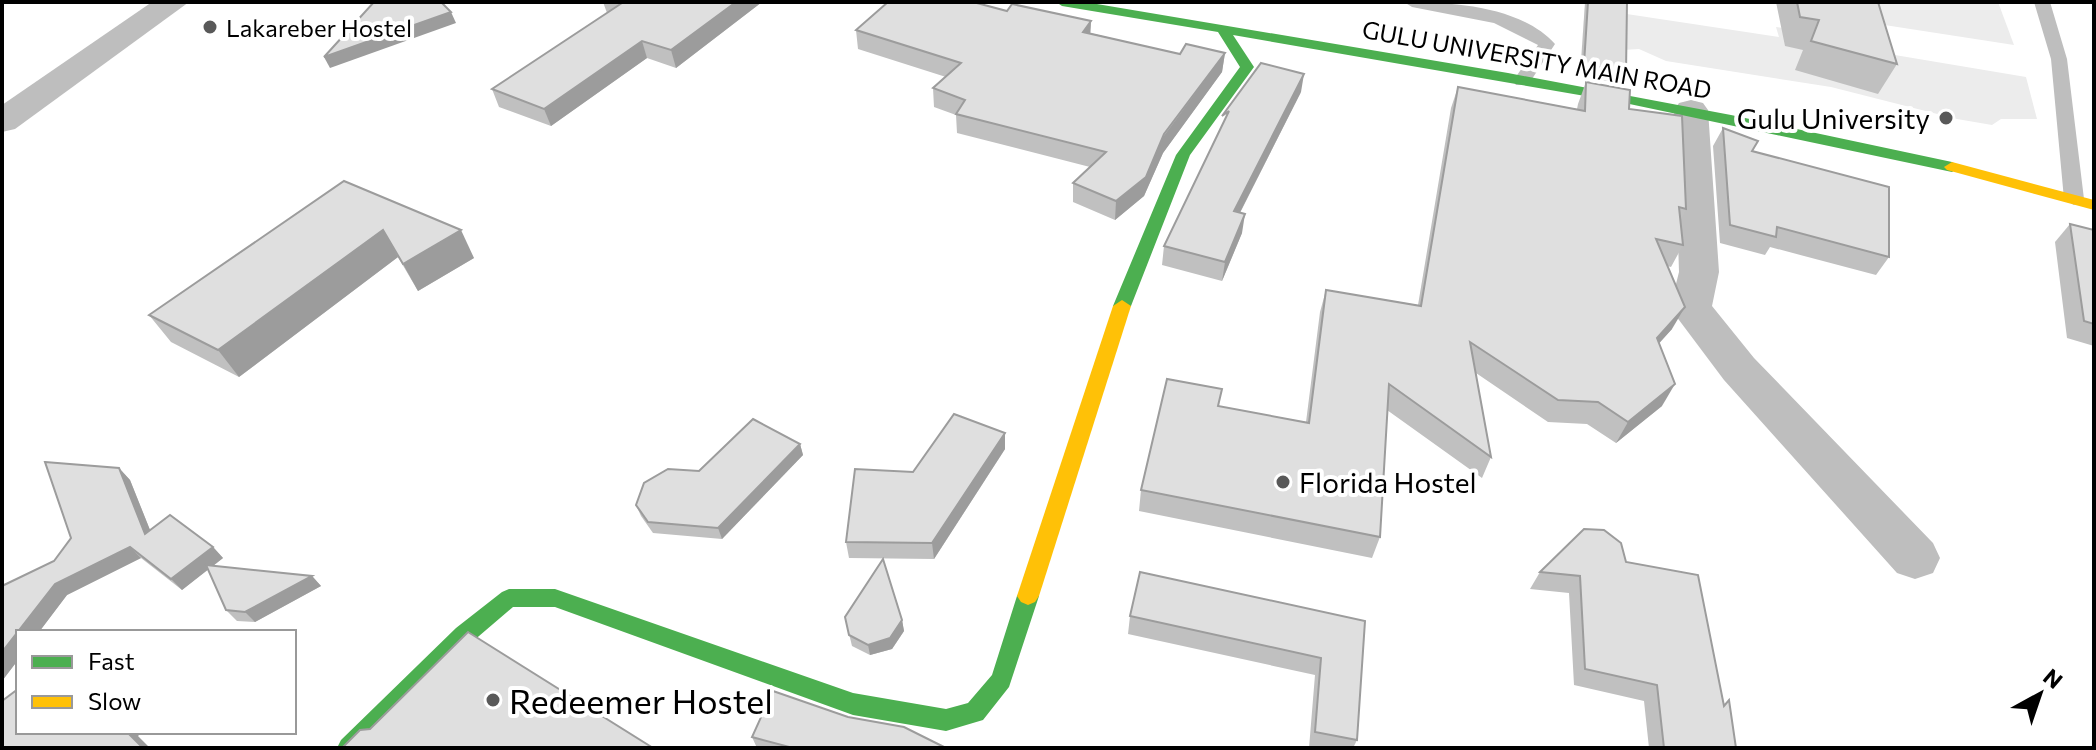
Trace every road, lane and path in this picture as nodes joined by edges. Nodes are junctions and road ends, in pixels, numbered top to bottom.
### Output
1 (173, 2) edge
2 (1062, 2) edge
3 (1412, 2) edge
4 (2042, 2) edge
5 (1222, 28) junction
6 (1522, 81) junction
7 (1691, 110) junction
8 (2, 121) edge
9 (2074, 199) junction
10 (2094, 205) edge
11 (1915, 558) dead end
12 (349, 748) edge

1 - 8 street
2 - 5 street, GULU UNIVERSITY MAIN ROAD
3 - 6 lane
4 - 9 lane
5 - 6 street, GULU UNIVERSITY MAIN ROAD
5 - 12 street
6 - 7 street, GULU UNIVERSITY MAIN ROAD
7 - 9 street, GULU UNIVERSITY MAIN ROAD
7 - 11 street
9 - 10 street, GULU UNIVERSITY MAIN ROAD

